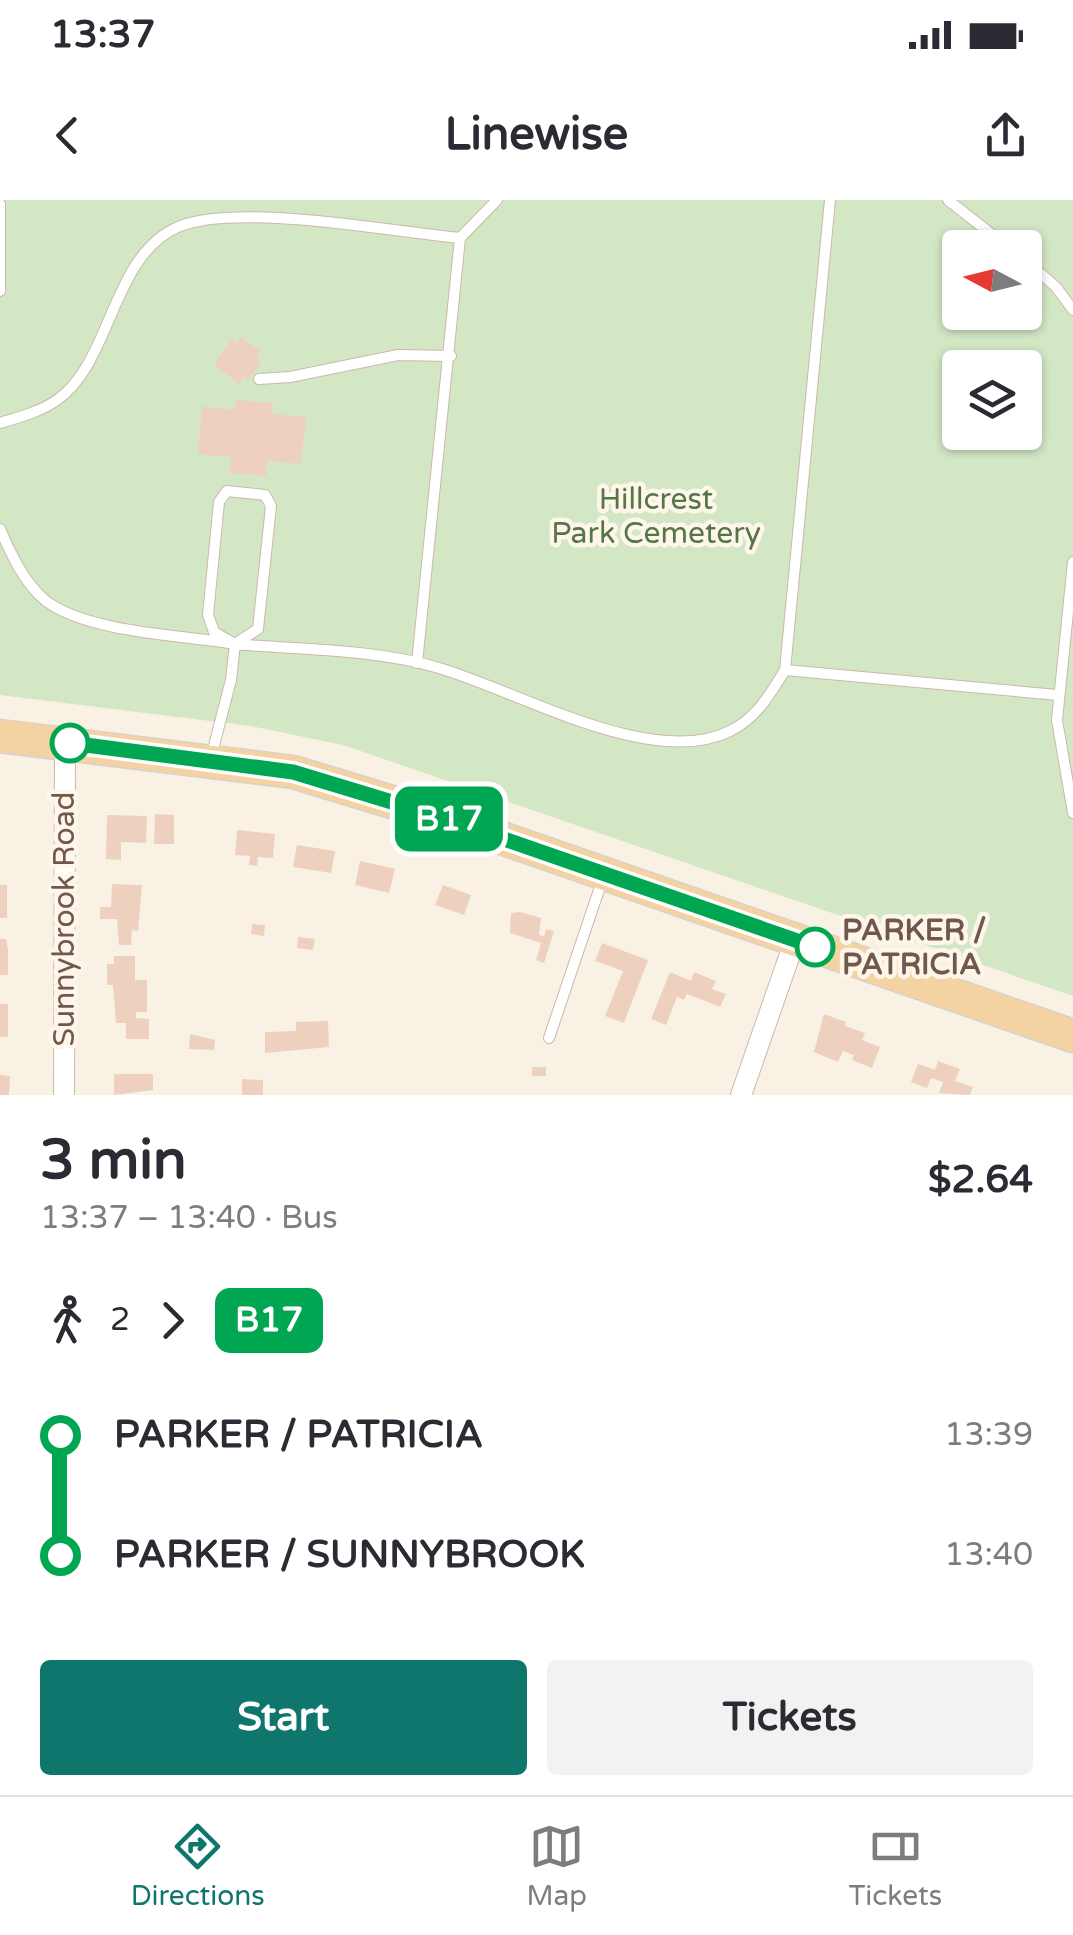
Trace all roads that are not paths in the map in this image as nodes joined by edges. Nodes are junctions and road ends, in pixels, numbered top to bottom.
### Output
1 (497, 200) edge
2 (830, 200) edge
3 (948, 200) edge
4 (0, 204) edge
5 (986, 230) edge
6 (460, 238) junction
7 (1042, 275) edge
8 (0, 291) edge
9 (1073, 310) edge
10 (450, 356) junction
11 (259, 378) dead end
12 (0, 423) edge
13 (0, 530) edge
14 (1073, 562) edge
15 (235, 644) junction
16 (417, 663) junction
17 (785, 670) junction
18 (1058, 695) junction
19 (0, 736) edge
20 (66, 742) junction
21 (210, 758) junction
22 (1073, 813) edge
23 (605, 874) junction
24 (795, 940) junction
25 (1073, 1036) edge
26 (549, 1038) dead end
27 (64, 1095) edge
28 (740, 1095) edge

1 - 6 lane
2 - 17 lane
3 - 5 lane
4 - 8 lane
6 - 10 lane
6 - 12 lane
7 - 9 lane
10 - 11 lane
10 - 16 lane
13 - 15 lane
14 - 18 lane
15 - 15 lane
15 - 16 lane
15 - 21 lane
16 - 17 lane
17 - 18 lane
18 - 22 lane
19 - 20 main road
20 - 21 main road
20 - 27 street, Sunnybrook Road
21 - 23 main road
23 - 24 main road
23 - 26 lane
24 - 25 main road
24 - 28 street

